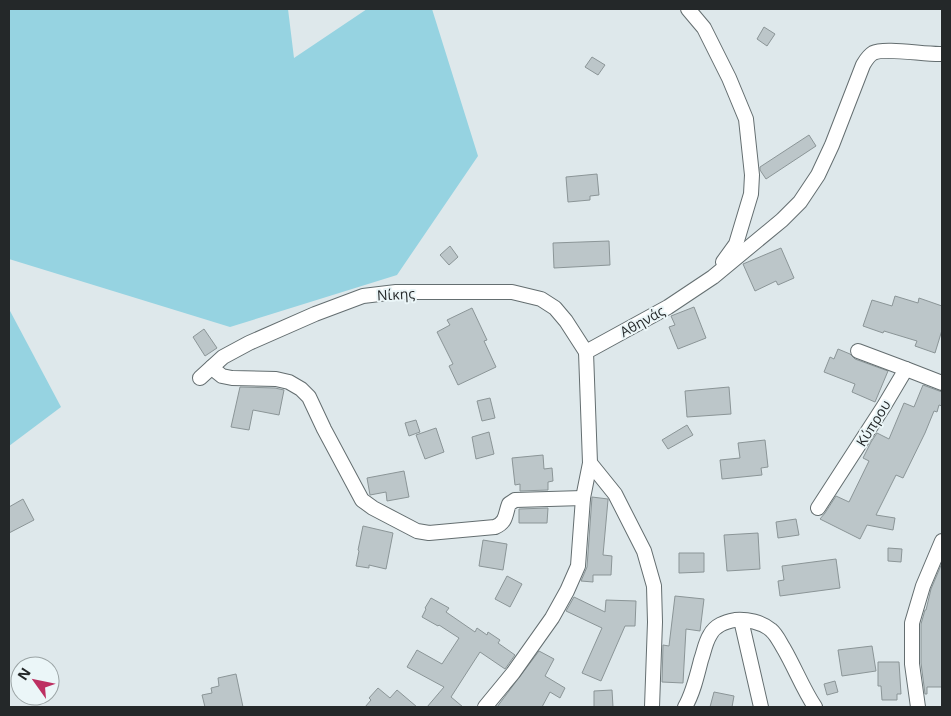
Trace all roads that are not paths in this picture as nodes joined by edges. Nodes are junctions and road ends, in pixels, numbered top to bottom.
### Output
1 (688, 9) edge
2 (942, 54) edge
3 (713, 277) junction
4 (858, 351) dead end
5 (586, 352) junction
6 (212, 367) junction
7 (906, 369) junction
8 (200, 378) dead end
9 (942, 383) edge
10 (590, 463) junction
11 (583, 498) junction
12 (818, 508) dead end
13 (942, 541) edge
14 (741, 620) junction
15 (485, 707) edge
16 (652, 707) edge
17 (685, 707) edge
18 (761, 707) edge
19 (815, 707) edge
20 (918, 707) edge

1 - 3 street
2 - 3 street, Αθηνάς
3 - 5 street, Αθηνάς
4 - 7 street
5 - 6 street, Νίκης
5 - 10 street
6 - 8 street, Νίκης
6 - 11 street
7 - 9 street
7 - 12 street, Κύπρου
10 - 11 street
10 - 16 street
11 - 15 street
13 - 20 street
14 - 17 street
14 - 18 street
14 - 19 street

